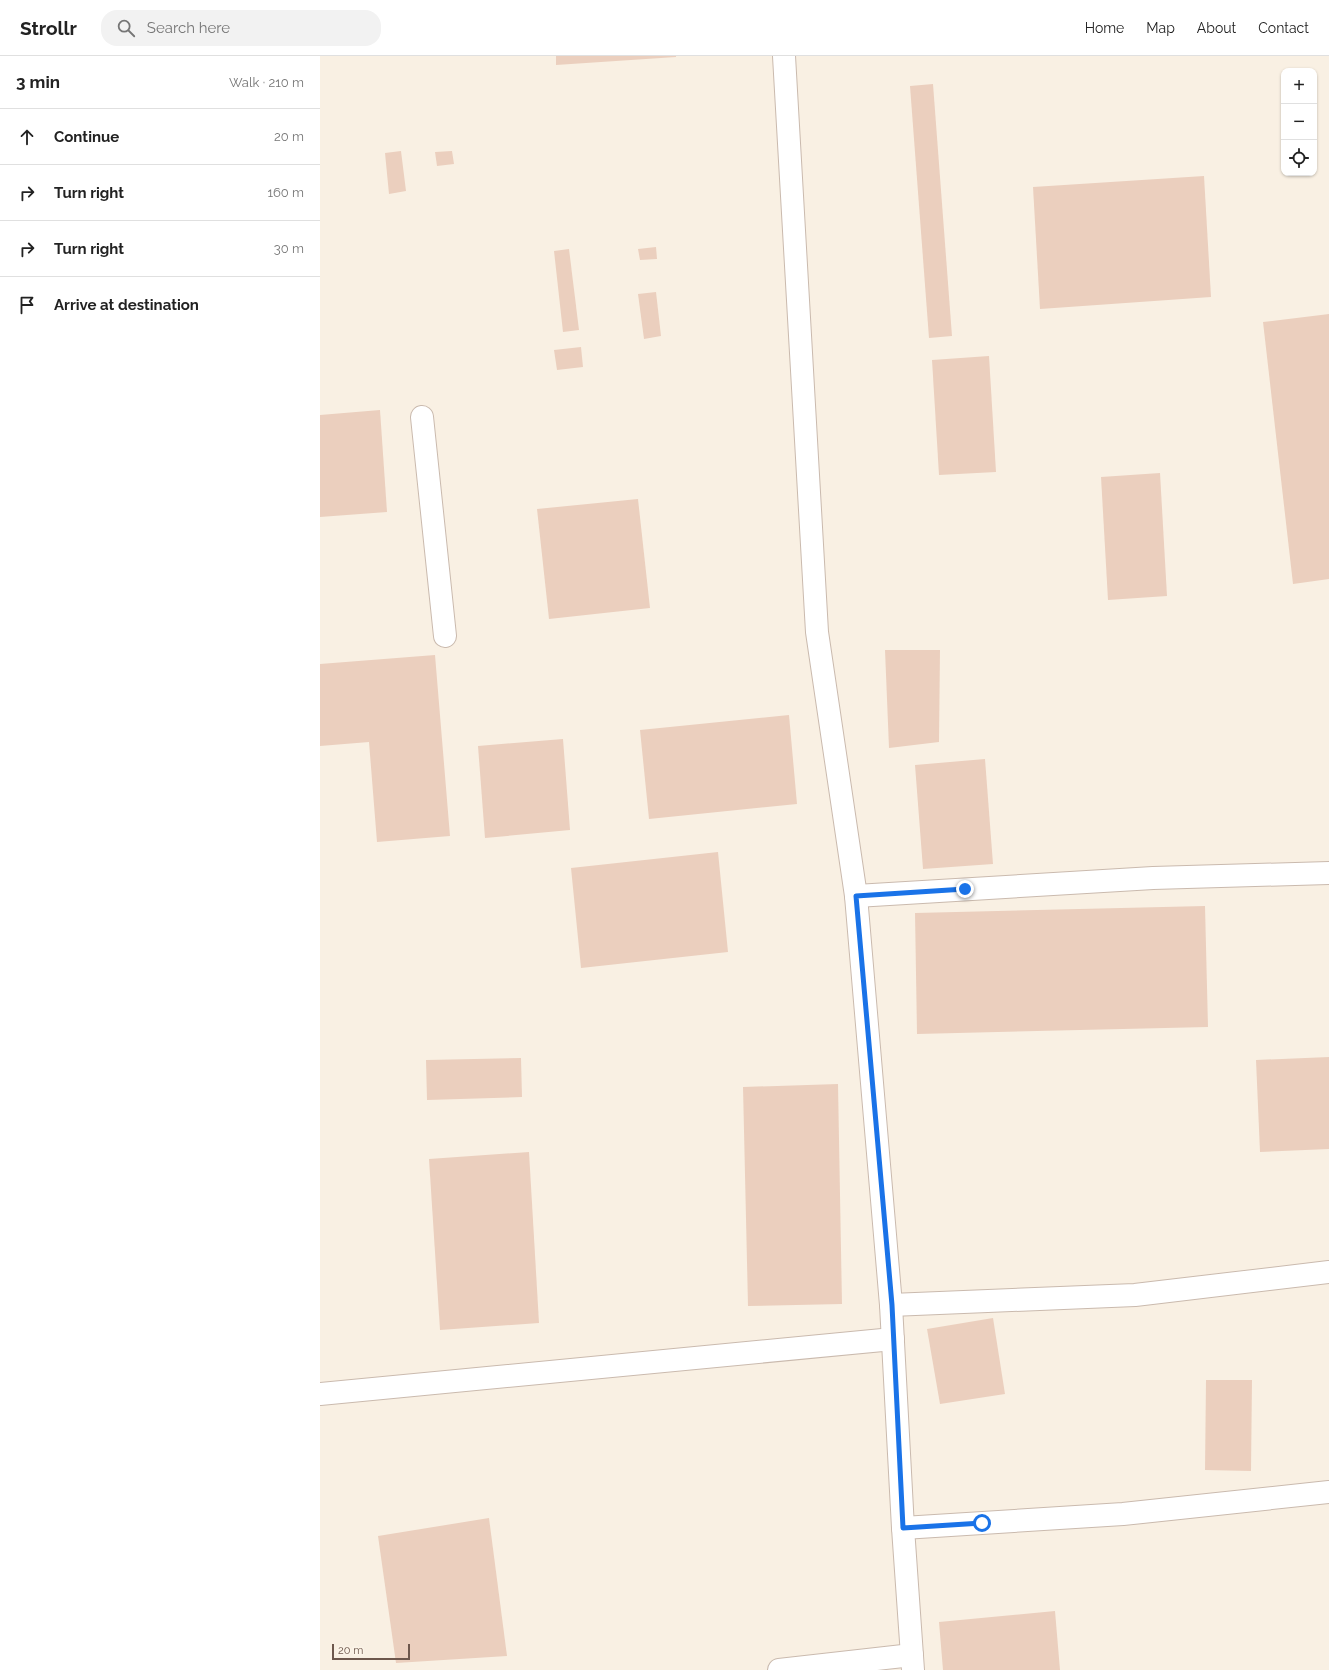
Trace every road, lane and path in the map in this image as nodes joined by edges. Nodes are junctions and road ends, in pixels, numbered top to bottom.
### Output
1 (784, 56) edge
2 (422, 417) dead end
3 (445, 636) dead end
4 (1329, 873) edge
5 (856, 896) junction
6 (1329, 1272) edge
7 (892, 1305) junction
8 (893, 1339) junction
9 (320, 1394) edge
10 (1329, 1492) edge
11 (903, 1528) junction
12 (912, 1663) edge
13 (779, 1670) edge

1 - 5 street
2 - 3 street
4 - 5 street
5 - 7 street
6 - 7 street
7 - 8 street
8 - 9 street
8 - 11 street
10 - 11 street
11 - 12 street
12 - 13 street

